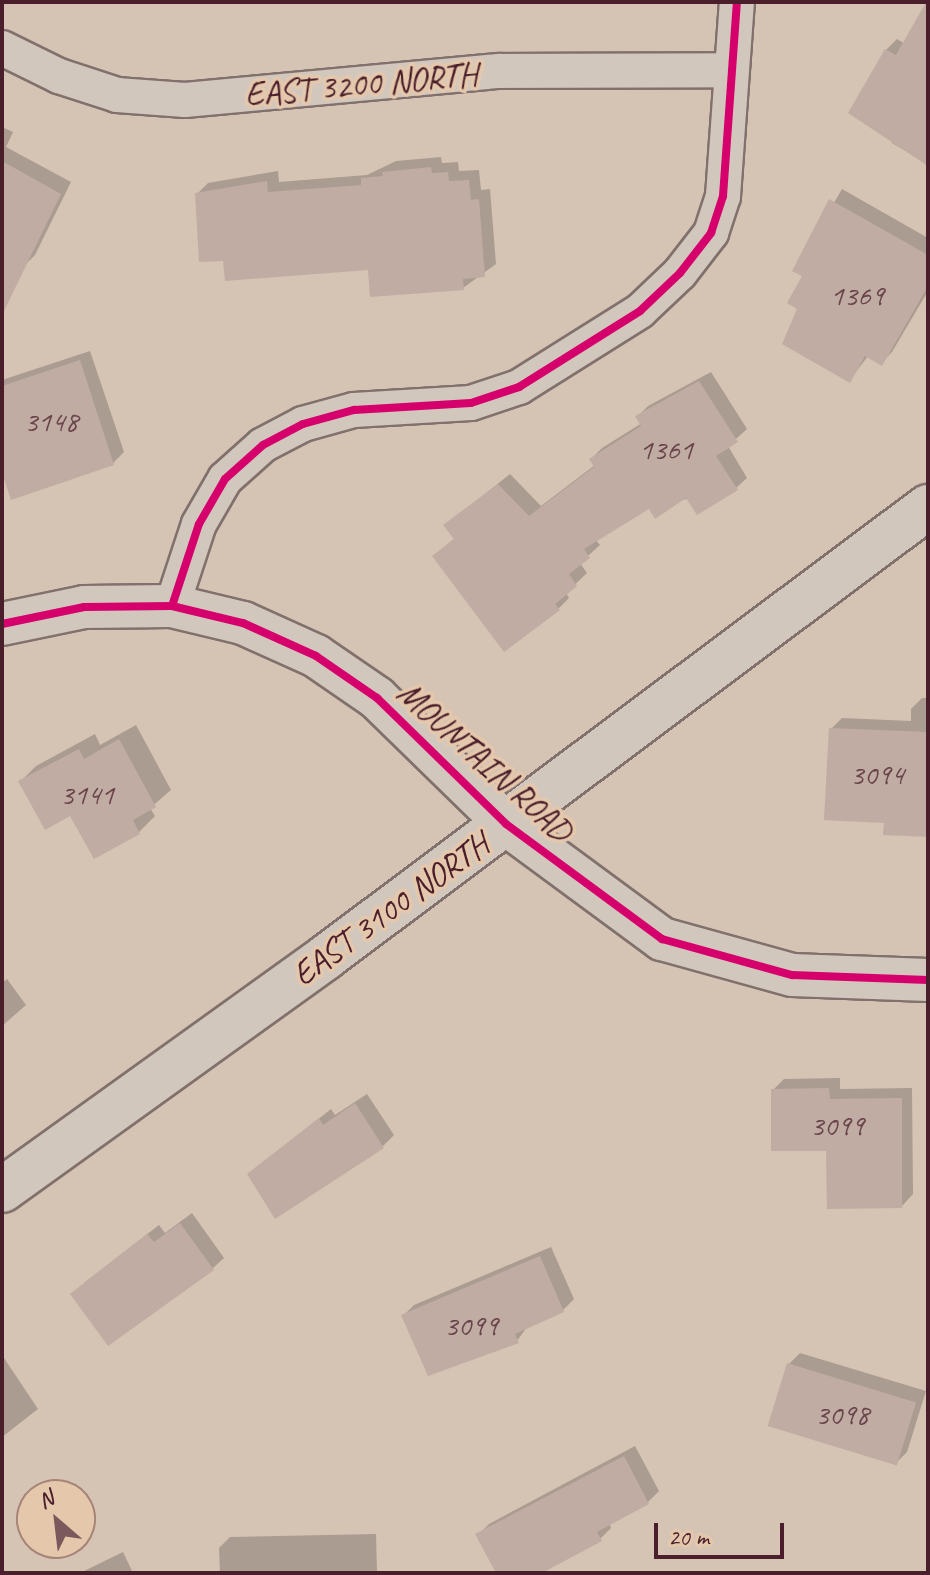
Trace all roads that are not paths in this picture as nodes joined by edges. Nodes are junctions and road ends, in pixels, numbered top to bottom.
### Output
1 (737, 2) edge
2 (2, 48) edge
3 (731, 70) junction
4 (928, 507) edge
5 (172, 606) junction
6 (2, 624) edge
7 (506, 824) junction
8 (928, 980) edge
9 (2, 1190) edge

1 - 3 street
2 - 3 street, EAST 3200 NORTH
3 - 5 street
4 - 7 main road, EAST 3100 NORTH
5 - 6 street, MOUNTAIN ROAD
5 - 7 street, MOUNTAIN ROAD
7 - 8 street, MOUNTAIN ROAD
7 - 9 main road, EAST 3100 NORTH

